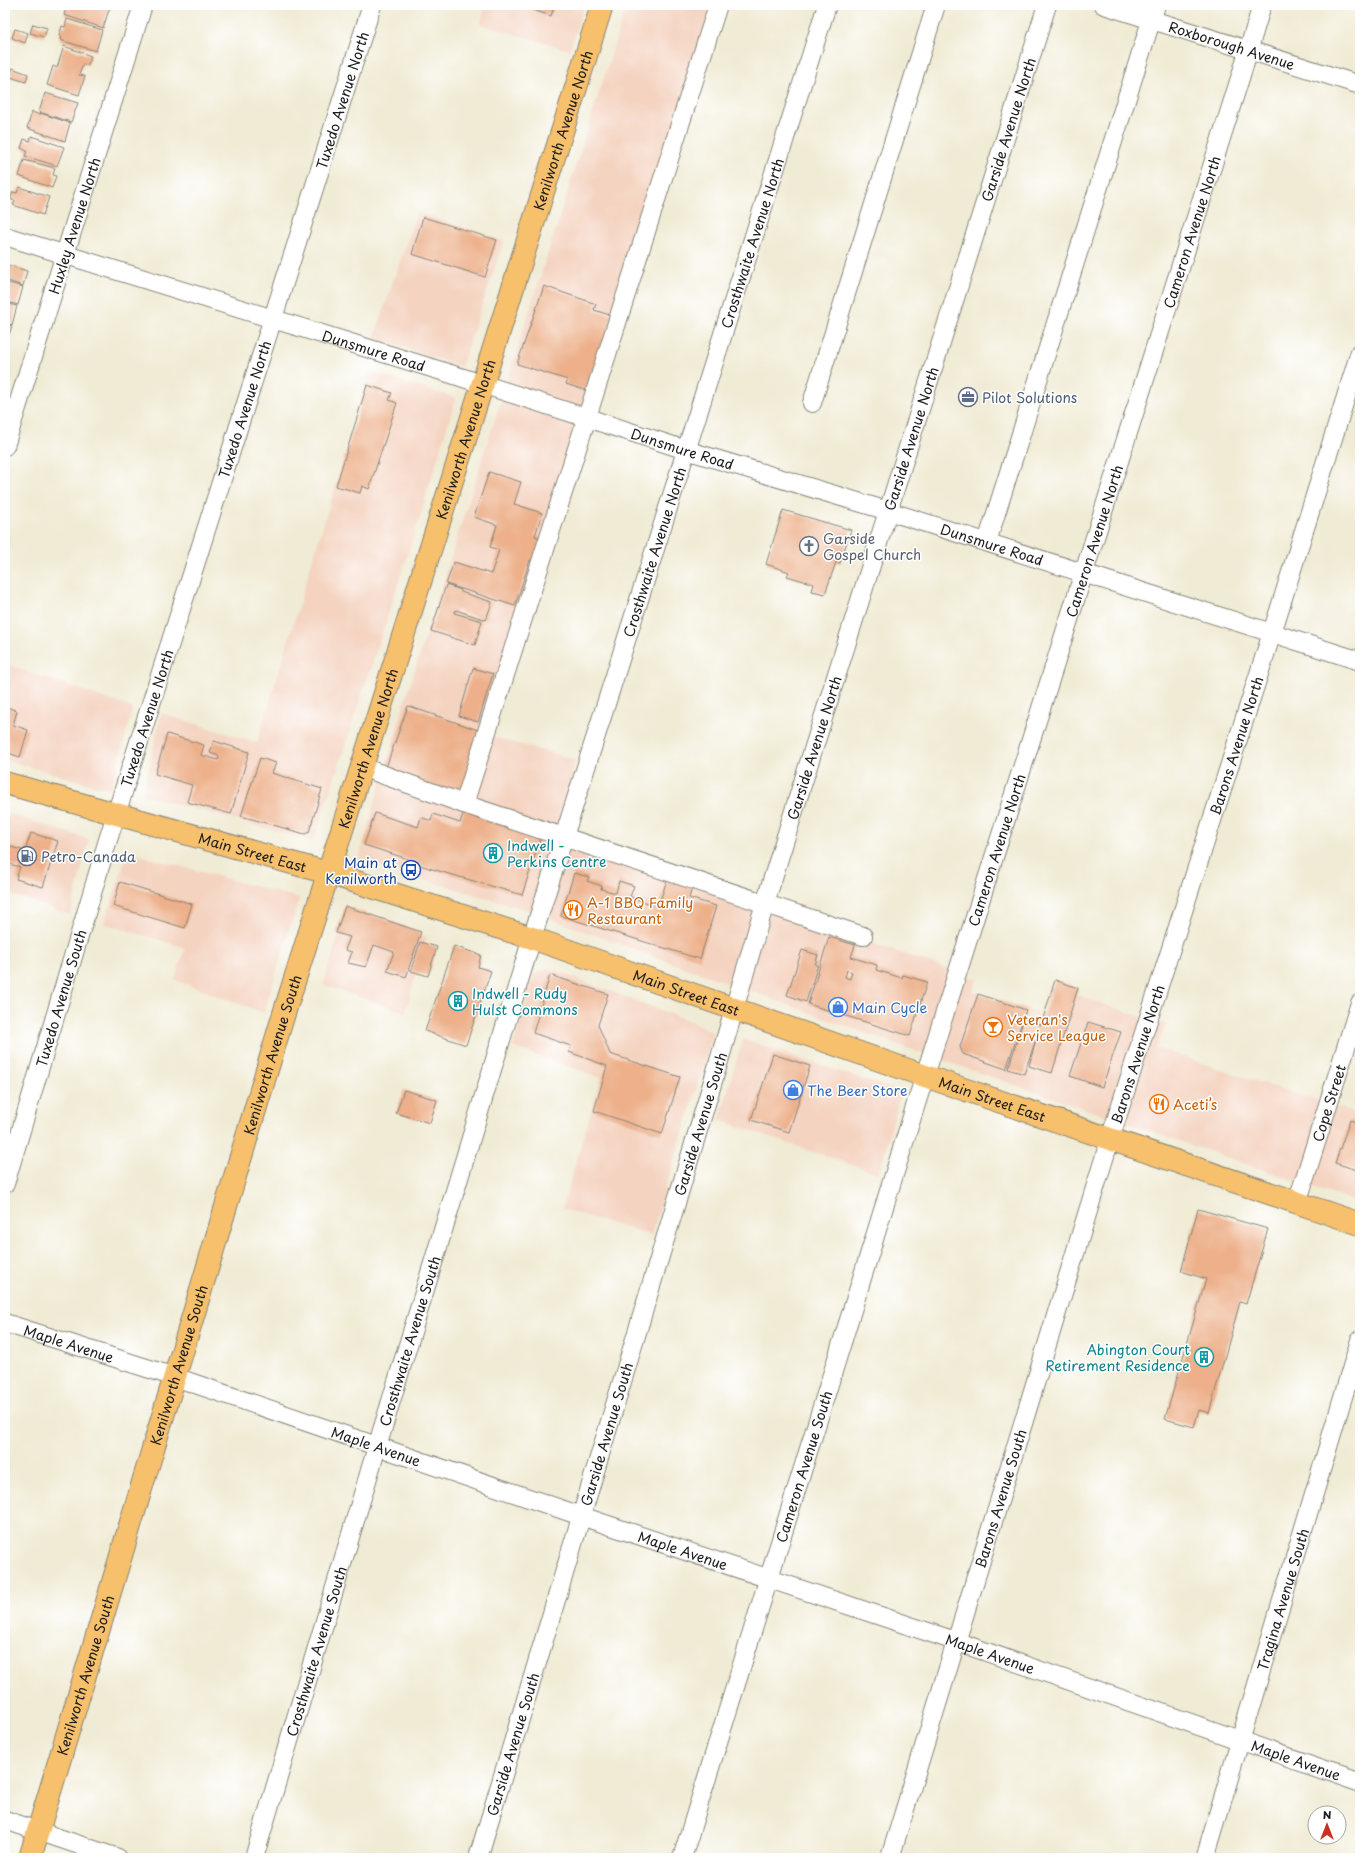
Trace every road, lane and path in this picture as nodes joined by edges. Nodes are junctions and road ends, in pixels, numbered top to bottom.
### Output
1 (143, 5) edge
2 (372, 5) edge
3 (602, 5) edge
4 (718, 5) edge
5 (827, 5) edge
6 (936, 5) edge
7 (1047, 5) edge
8 (1104, 5) edge
9 (1262, 5) edge
10 (1153, 12) edge
11 (1248, 50) junction
12 (1360, 86) edge
13 (5, 236) edge
14 (65, 254) junction
15 (273, 319) junction
16 (1360, 352) edge
17 (481, 384) junction
18 (812, 403) dead end
19 (586, 418) junction
20 (5, 446) edge
21 (686, 450) junction
22 (888, 510) junction
23 (987, 542) junction
24 (1084, 572) junction
25 (1272, 633) junction
26 (1360, 661) edge
27 (362, 767) junction
28 (5, 783) edge
29 (464, 804) junction
30 (117, 813) junction
31 (564, 836) junction
32 (328, 873) junction
33 (765, 903) junction
34 (862, 936) dead end
35 (532, 938) junction
36 (1360, 1003) edge
37 (735, 1010) junction
38 (925, 1076) junction
39 (1110, 1139) junction
40 (5, 1184) edge
41 (1297, 1203) junction
42 (1360, 1224) edge
43 (5, 1323) edge
44 (1360, 1340) edge
45 (175, 1376) junction
46 (377, 1447) junction
47 (580, 1516) junction
48 (768, 1578) junction
49 (955, 1642) junction
50 (1240, 1740) junction
51 (1360, 1782) edge
52 (5, 1820) edge
53 (38, 1830) junction
54 (30, 1858) edge
55 (118, 1858) edge
56 (254, 1858) edge
57 (478, 1858) edge
58 (682, 1858) edge
59 (890, 1858) edge
60 (1205, 1858) edge

1 - 14 street, Huxley Avenue North
2 - 15 street, Tuxedo Avenue North
3 - 17 main road, Kenilworth Avenue North
4 - 19 street
5 - 21 street, Crosthwaite Avenue North
6 - 18 street
7 - 22 street, Garside Avenue North
8 - 10 street, Roxborough Avenue
9 - 11 street, Cameron Avenue North
10 - 11 street, Roxborough Avenue
10 - 23 street
11 - 12 street, Roxborough Avenue
11 - 24 street, Cameron Avenue North
13 - 14 street, Dunsmure Road
14 - 15 street, Dunsmure Road
14 - 20 street, Huxley Avenue North
15 - 17 street, Dunsmure Road
15 - 30 street, Tuxedo Avenue North
16 - 25 street, Barons Avenue North
17 - 19 street, Dunsmure Road
17 - 27 main road, Kenilworth Avenue North
19 - 21 street, Dunsmure Road
19 - 29 street
21 - 22 street, Dunsmure Road
21 - 31 street, Crosthwaite Avenue North
22 - 23 street, Dunsmure Road
22 - 33 street, Garside Avenue North
23 - 24 street, Dunsmure Road
24 - 25 street, Dunsmure Road
24 - 38 street, Cameron Avenue North
25 - 26 street, Dunsmure Road
25 - 39 street, Barons Avenue North
27 - 29 street
27 - 32 main road, Kenilworth Avenue North
28 - 30 main road, Main Street East
29 - 31 street
30 - 32 main road, Main Street East
30 - 40 street, Tuxedo Avenue South
31 - 33 street
31 - 35 street, Crosthwaite Avenue North
32 - 35 main road, Main Street East
32 - 45 main road, Kenilworth Avenue South
33 - 34 street
33 - 37 street, Garside Avenue North
35 - 37 main road, Main Street East
35 - 46 street, Crosthwaite Avenue South
36 - 41 street, Cope Street
37 - 38 main road, Main Street East
37 - 47 street, Garside Avenue South
38 - 39 main road, Main Street East
38 - 48 street, Cameron Avenue South
39 - 41 main road, Main Street East
39 - 49 street, Barons Avenue South
41 - 42 main road, Main Street East
43 - 45 street, Maple Avenue
44 - 50 street, Tragina Avenue South
45 - 46 street, Maple Avenue
45 - 53 main road, Kenilworth Avenue South
46 - 47 street, Maple Avenue
46 - 56 street, Crosthwaite Avenue South
47 - 48 street, Maple Avenue
47 - 57 street, Garside Avenue South
48 - 49 street, Maple Avenue
48 - 58 street, Cameron Avenue South
49 - 50 street, Maple Avenue
49 - 59 street, Barons Avenue South
50 - 51 street, Maple Avenue
50 - 60 street, Tragina Avenue South
52 - 53 street
53 - 54 main road, Kenilworth Avenue South
53 - 55 street

